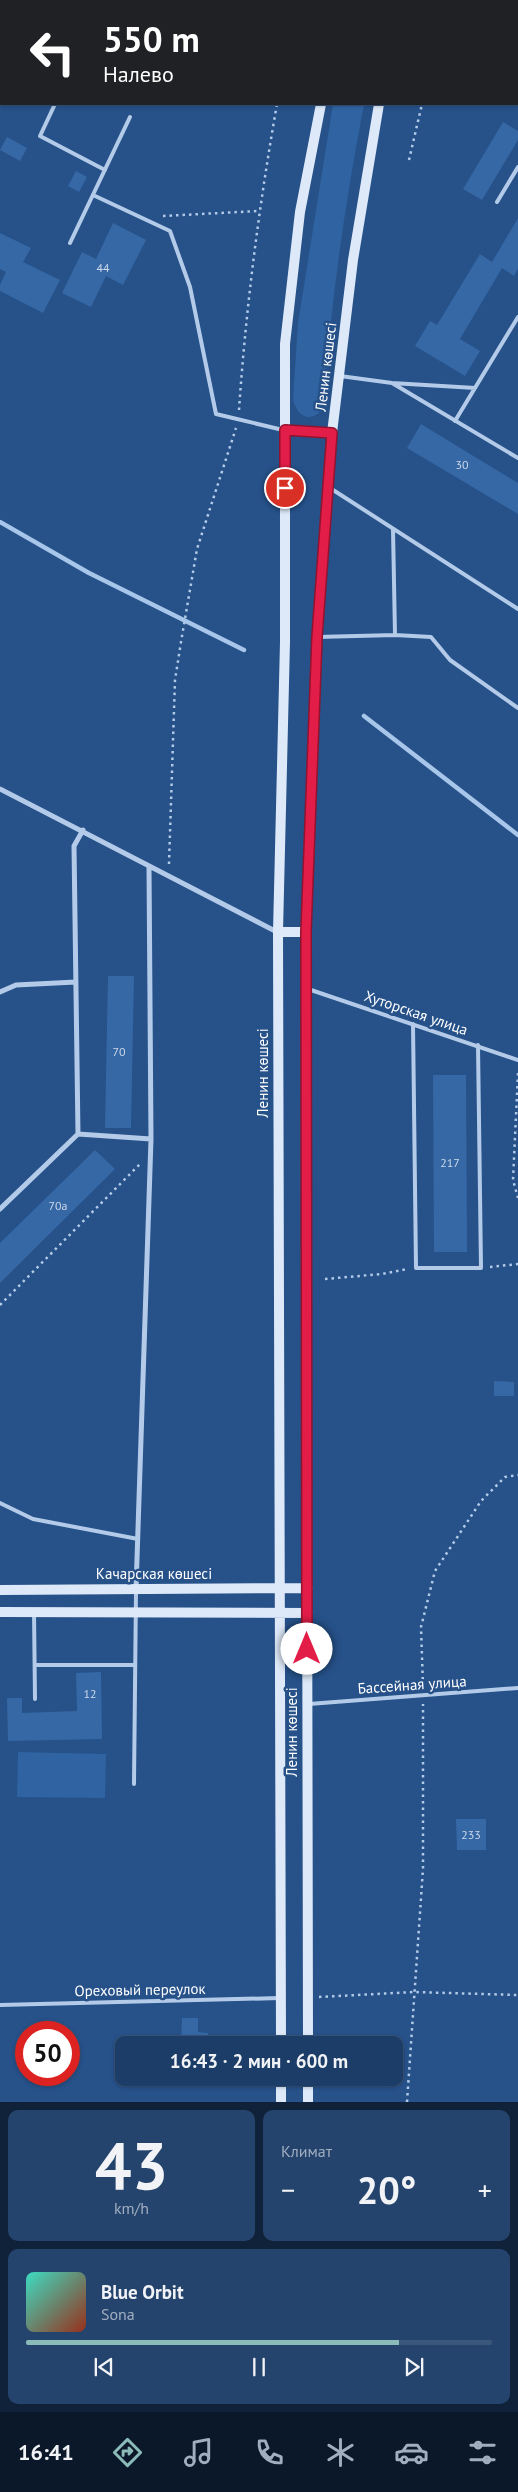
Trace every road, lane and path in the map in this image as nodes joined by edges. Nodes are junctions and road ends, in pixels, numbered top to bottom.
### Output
1 (55, 105) edge
2 (277, 105) edge
3 (321, 105) edge
4 (379, 105) edge
5 (422, 105) edge
6 (130, 118) dead end
7 (409, 160) dead end
8 (518, 167) edge
9 (105, 170) junction
10 (93, 195) junction
11 (497, 202) dead end
12 (258, 211) junction
13 (146, 220) junction
14 (70, 243) dead end
15 (518, 316) edge
16 (340, 376) junction
17 (392, 383) junction
18 (475, 388) junction
19 (239, 421) junction
20 (455, 421) junction
21 (285, 430) junction
22 (332, 433) junction
23 (518, 458) edge
24 (328, 487) junction
25 (393, 529) junction
26 (518, 610) edge
27 (395, 635) junction
28 (317, 637) junction
29 (518, 708) edge
30 (0, 789) edge
31 (83, 830) junction
32 (150, 866) junction
33 (168, 876) junction
34 (278, 932) junction
35 (306, 932) junction
36 (76, 982) junction
37 (306, 988) junction
38 (0, 992) edge
39 (413, 1024) junction
40 (478, 1046) junction
41 (518, 1060) edge
42 (518, 1072) edge
43 (78, 1134) junction
44 (151, 1139) junction
45 (150, 1153) junction
46 (518, 1198) edge
47 (0, 1208) edge
48 (518, 1264) edge
49 (416, 1268) junction
50 (481, 1268) junction
51 (325, 1279) dead end
52 (0, 1305) edge
53 (518, 1475) edge
54 (0, 1503) edge
55 (138, 1539) junction
56 (281, 1588) junction
57 (308, 1588) junction
58 (136, 1589) junction
59 (0, 1590) edge
60 (0, 1612) edge
61 (34, 1612) junction
62 (135, 1612) junction
63 (280, 1612) junction
64 (308, 1613) junction
65 (35, 1665) junction
66 (135, 1665) junction
67 (518, 1688) edge
68 (423, 1696) junction
69 (35, 1699) dead end
70 (307, 1704) junction
71 (134, 1784) dead end
72 (414, 1992) junction
73 (518, 1995) edge
74 (281, 1998) junction
75 (308, 1998) junction
76 (0, 2005) edge
77 (281, 2036) edge
78 (308, 2036) edge
79 (281, 2086) edge
80 (308, 2086) edge
81 (281, 2102) edge
82 (308, 2102) edge
83 (407, 2102) edge

1 - 9 lane
2 - 12 path
3 - 21 main road, Ленин көшесі
4 - 16 main road, Ленин көшесі
5 - 7 path
6 - 9 lane
8 - 11 lane
9 - 10 lane
10 - 13 lane
10 - 14 lane
12 - 13 path
12 - 19 path
13 - 19 lane
15 - 18 lane
16 - 17 lane
16 - 22 main road, Ленин көшесі
17 - 18 lane
17 - 20 lane
18 - 20 lane
19 - 21 lane
19 - 33 path
20 - 23 lane
21 - 22 main road
21 - 34 main road, Ленин көшесі
22 - 24 main road, Ленин көшесі
24 - 25 lane
24 - 28 main road, Ленин көшесі
25 - 26 lane
25 - 27 lane
27 - 28 lane
27 - 29 lane
28 - 35 main road, Ленин көшесі
30 - 31 street
31 - 32 street
31 - 36 street
32 - 33 street
32 - 44 street
33 - 34 street
34 - 35 main road
34 - 56 main road, Ленин көшесі
35 - 37 main road, Ленин көшесі
36 - 38 street
36 - 43 street
37 - 39 lane, Хуторская улица
37 - 57 main road, Ленин көшесі
39 - 40 lane, Хуторская улица
39 - 49 lane
40 - 41 lane, Хуторская улица
40 - 50 lane
42 - 46 path
43 - 44 street
43 - 47 street
44 - 45 street
45 - 52 path
45 - 55 street
48 - 50 path
49 - 50 lane
49 - 51 path
53 - 68 path
54 - 55 lane
55 - 58 street
56 - 57 main road, Качарская көшесі
56 - 58 main road, Качарская көшесі
56 - 63 main road, Ленин көшесі
57 - 64 main road, Ленин көшесі
58 - 59 main road, Качарская көшесі
58 - 62 lane
60 - 61 main road
61 - 62 main road
61 - 65 lane
62 - 63 main road
62 - 66 lane
63 - 64 main road
63 - 74 main road, Ленин көшесі
64 - 70 main road, Ленин көшесі
65 - 66 lane
65 - 69 lane
66 - 71 lane
67 - 68 lane, Бассейная улица
68 - 70 lane, Бассейная улица
68 - 72 path
70 - 75 main road, Ленин көшесі
72 - 73 path
72 - 75 path
72 - 83 path
74 - 76 lane, Ореховый переулок
74 - 77 main road, Ленин көшесі
75 - 78 main road, Ленин көшесі
79 - 81 main road
80 - 82 main road

